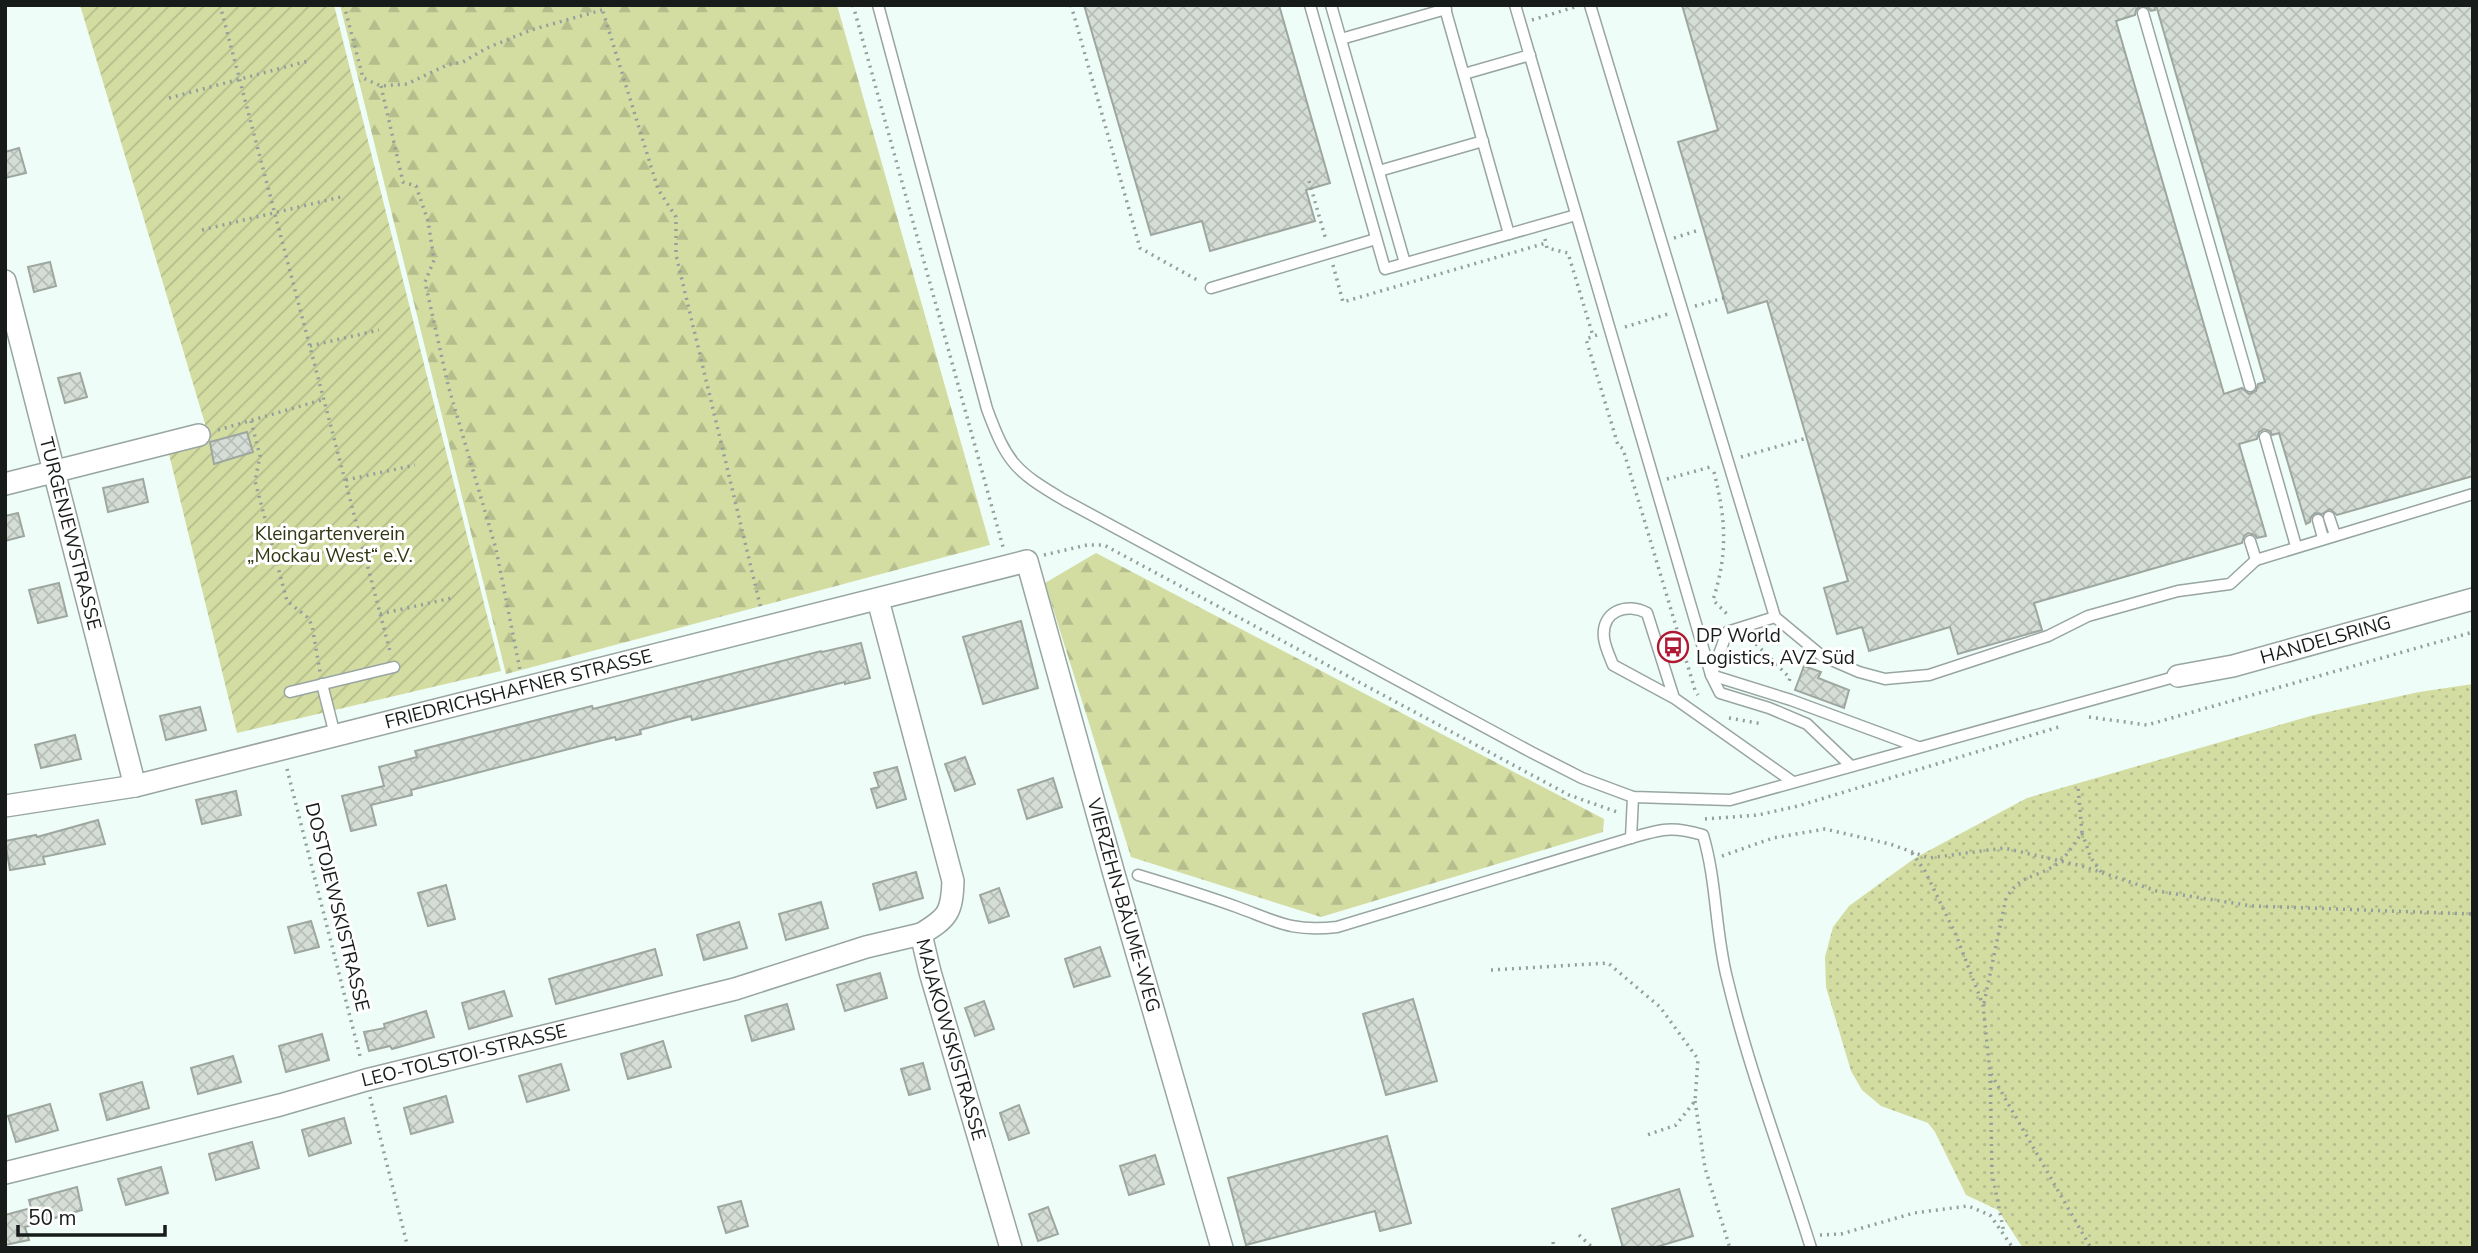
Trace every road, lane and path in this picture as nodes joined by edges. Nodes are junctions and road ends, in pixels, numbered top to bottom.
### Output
1 (220, 5) edge
2 (344, 5) edge
3 (853, 5) edge
4 (878, 5) edge
5 (1071, 5) edge
6 (1310, 5) edge
7 (1331, 5) edge
8 (1515, 5) edge
9 (1590, 6) edge
10 (1445, 7) edge
11 (601, 8) edge
12 (2143, 13) dead end
13 (1520, 24) junction
14 (1341, 39) junction
15 (1530, 55) junction
16 (308, 61) dead end
17 (1464, 74) junction
18 (240, 79) junction
19 (381, 86) junction
20 (169, 98) dead end
21 (1482, 141) junction
22 (1379, 171) junction
23 (345, 196) dead end
24 (275, 212) junction
25 (1576, 215) junction
26 (1542, 225) junction
27 (202, 230) dead end
28 (1696, 231) dead end
29 (1509, 234) junction
30 (1376, 239) junction
31 (1662, 241) junction
32 (1405, 263) junction
33 (5, 281) edge
34 (1211, 288) joint
35 (379, 330) dead end
36 (1593, 337) dead end
37 (310, 346) junction
38 (2250, 386) dead end
39 (325, 399) junction
40 (251, 421) junction
41 (199, 435) joint
42 (2265, 437) dead end
43 (415, 465) dead end
44 (1712, 466) dead end
45 (55, 471) junction
46 (346, 480) junction
47 (5, 484) edge
48 (2473, 494) edge
49 (2335, 535) junction
50 (2323, 538) junction
51 (2250, 541) dead end
52 (2296, 546) junction
53 (2256, 560) junction
54 (1018, 564) junction
55 (452, 598) dead end
56 (2473, 599) edge
57 (878, 600) junction
58 (380, 614) junction
59 (1775, 617) junction
60 (765, 628) junction
61 (1740, 628) junction
62 (394, 667) joint
63 (1711, 675) junction
64 (2178, 676) joint
65 (322, 684) junction
66 (524, 689) junction
67 (290, 692) dead end
68 (1674, 698) junction
69 (1784, 698) junction
70 (335, 734) junction
71 (1918, 747) junction
72 (282, 749) junction
73 (1851, 766) junction
74 (1793, 782) junction
75 (135, 786) junction
76 (2078, 788) dead end
77 (1633, 797) junction
78 (5, 806) edge
79 (2082, 833) junction
80 (1630, 838) junction
81 (1911, 851) junction
82 (1710, 860) junction
83 (2060, 861) junction
84 (2102, 873) junction
85 (1138, 874) dead end
86 (2473, 914) edge
87 (921, 934) junction
88 (1491, 970) dead end
89 (1983, 1005) junction
90 (364, 1072) dead end
91 (1990, 1072) junction
92 (369, 1093) dead end
93 (1695, 1101) junction
94 (1647, 1135) dead end
95 (5, 1173) edge
96 (1579, 1235) dead end
97 (2004, 1235) junction
98 (1808, 1236) junction
99 (1552, 1242) dead end
100 (408, 1248) edge
101 (1011, 1248) edge
102 (1222, 1248) edge
103 (1554, 1248) edge
104 (1593, 1248) edge
105 (1730, 1248) edge
106 (1811, 1248) edge
107 (2013, 1248) edge
108 (2091, 1248) edge

1 - 18 path
2 - 19 path
3 - 54 path
4 - 77 lane
5 - 34 path
6 - 30 lane
7 - 14 lane
8 - 13 lane
9 - 13 path
9 - 31 lane
10 - 14 lane
10 - 17 lane
11 - 19 path
11 - 60 path
12 - 38 lane
13 - 15 lane
14 - 22 lane
15 - 17 lane
15 - 25 lane
16 - 18 path
17 - 21 lane
18 - 20 path
18 - 24 path
19 - 66 path
21 - 22 lane
21 - 29 lane
22 - 32 lane
23 - 24 path
24 - 27 path
24 - 37 path
25 - 26 lane
25 - 63 lane
26 - 29 lane
26 - 36 path
28 - 31 path
29 - 32 lane
30 - 32 lane
30 - 34 lane
31 - 59 lane
33 - 45 street, TURGENJEWSTRASSE
35 - 37 path
37 - 39 path
39 - 40 path
39 - 46 path
40 - 41 path
40 - 65 path
41 - 45 street
42 - 52 lane
43 - 46 path
44 - 61 path
45 - 47 street
45 - 75 street, TURGENJEWSTRASSE
46 - 58 path
48 - 49 lane
49 - 50 lane
49 - 50 lane
50 - 52 lane
51 - 53 lane
52 - 53 lane
53 - 59 lane
54 - 57 street, FRIEDRICHSHAFNER STRASSE
54 - 102 street, VIERZEHN-BÄUME-WEG
55 - 58 path
56 - 64 street, HANDELSRING
57 - 60 street, FRIEDRICHSHAFNER STRASSE
57 - 87 street, MAJAKOWSKISTRASSE
58 - 62 path
59 - 61 lane
60 - 66 street, FRIEDRICHSHAFNER STRASSE
61 - 63 lane
61 - 69 path
62 - 65 lane
63 - 69 lane
63 - 73 lane
64 - 71 lane
65 - 67 lane
65 - 70 lane
66 - 70 street, FRIEDRICHSHAFNER STRASSE
68 - 68 lane
68 - 74 lane
69 - 71 lane
70 - 72 street, FRIEDRICHSHAFNER STRASSE
71 - 73 lane
72 - 75 street, FRIEDRICHSHAFNER STRASSE
72 - 90 path, DOSTOJEWSKISTRASSE
73 - 74 lane
74 - 77 lane
75 - 78 street, FRIEDRICHSHAFNER STRASSE
76 - 79 path
77 - 80 lane
79 - 83 path
79 - 84 path
80 - 82 lane
80 - 85 lane
81 - 82 path
81 - 83 path
81 - 89 path
82 - 98 lane
83 - 84 path
83 - 89 path
84 - 86 path
87 - 95 street, LEO-TOLSTOI-STRASSE
87 - 101 street, MAJAKOWSKISTRASSE
88 - 93 path
89 - 91 path
91 - 97 path
91 - 108 path
92 - 100 path
93 - 94 path
93 - 105 path
96 - 104 path
97 - 98 path
97 - 107 path
98 - 106 lane
99 - 103 path

